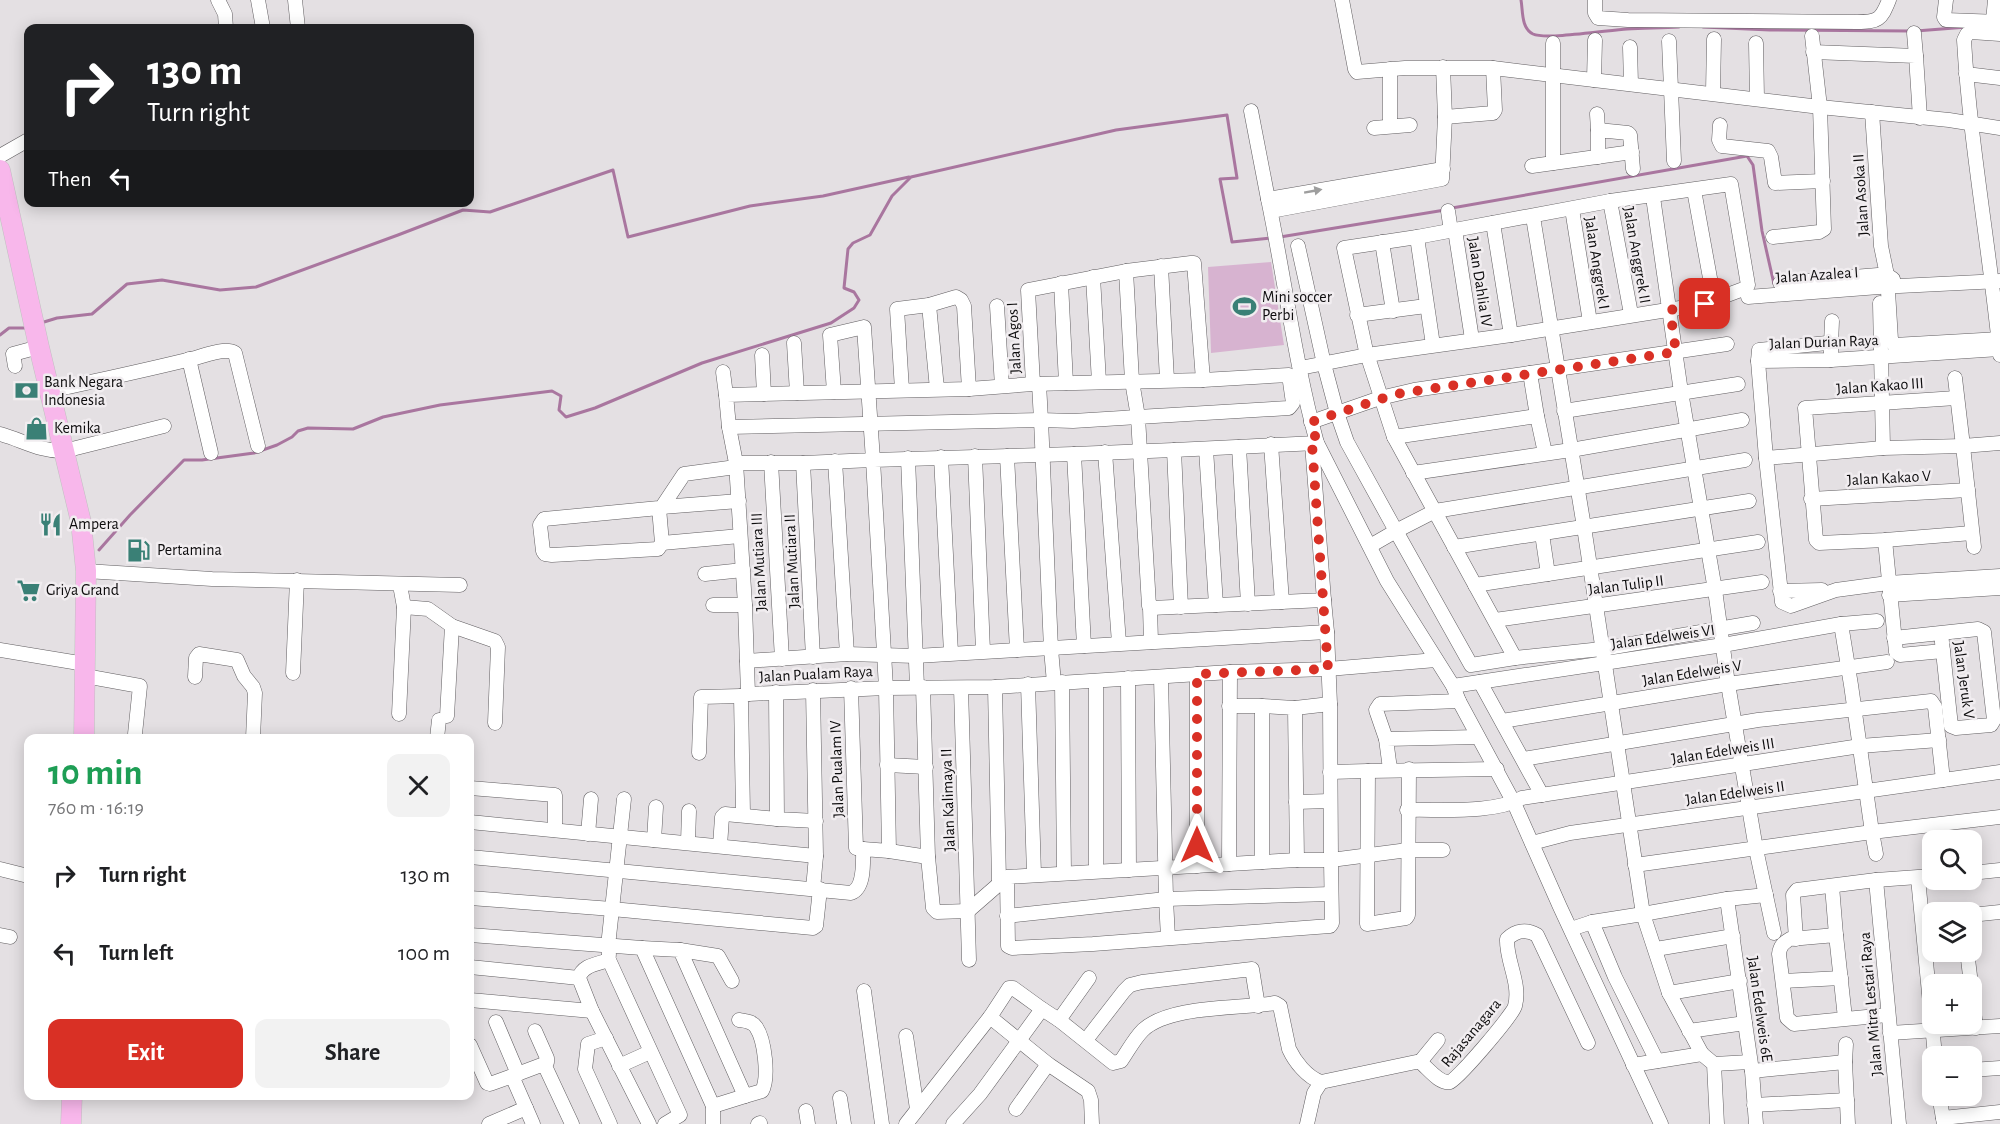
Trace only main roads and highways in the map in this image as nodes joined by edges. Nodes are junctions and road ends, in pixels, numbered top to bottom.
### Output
1 (0, 170) edge
2 (84, 734) edge
3 (72, 1100) edge
4 (71, 1124) edge

1 - 2 highway
3 - 4 highway

